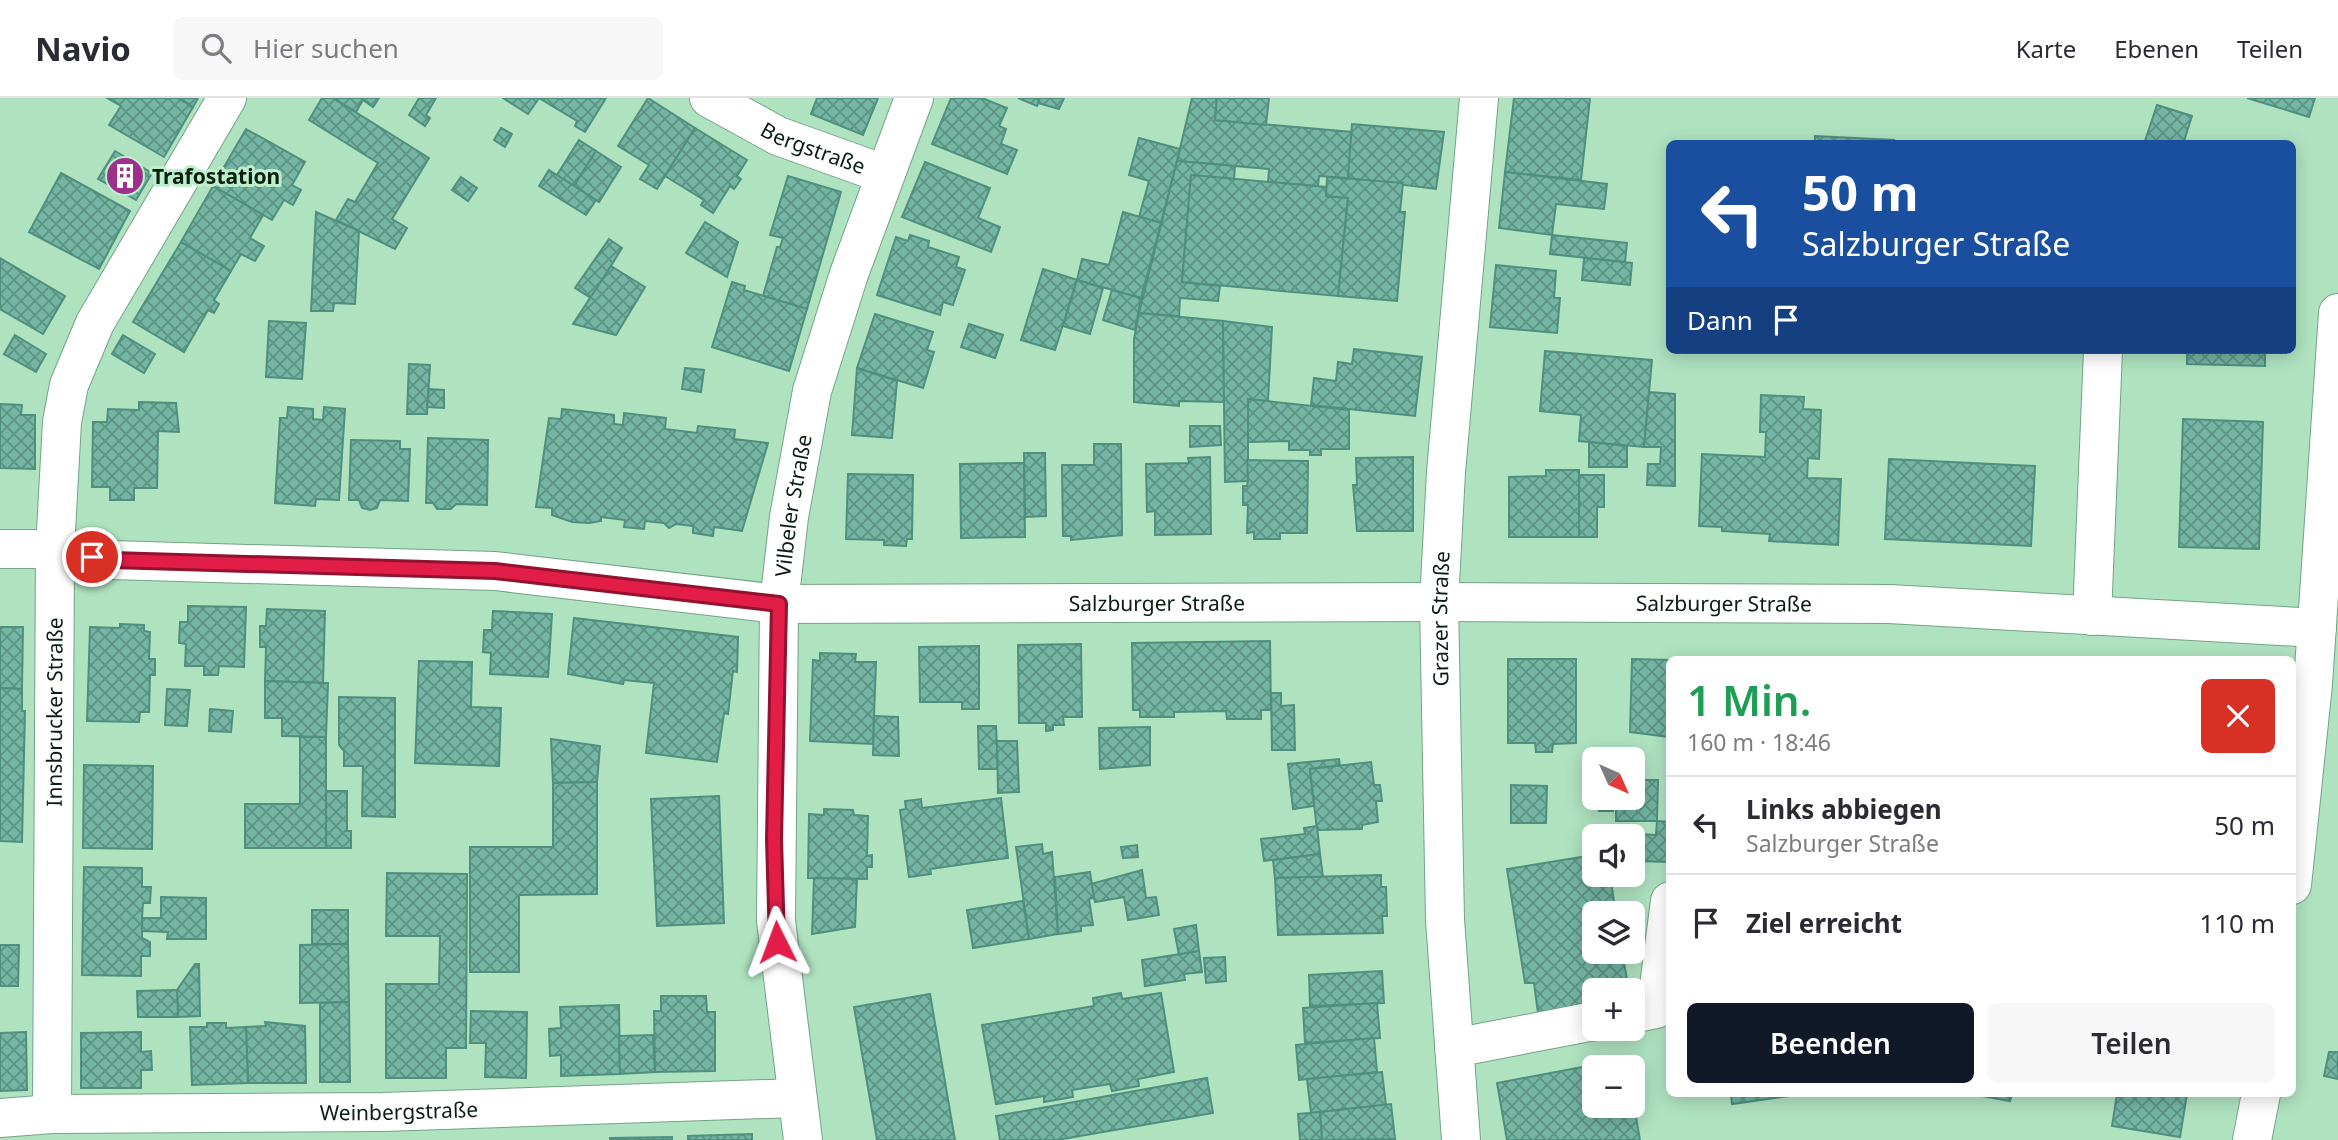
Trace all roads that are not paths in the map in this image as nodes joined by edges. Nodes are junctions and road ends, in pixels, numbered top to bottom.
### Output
1 (227, 98) edge
2 (709, 98) edge
3 (914, 98) edge
4 (1479, 98) edge
5 (884, 174) junction
6 (2338, 313) edge
7 (2103, 354) edge
8 (0, 549) edge
9 (55, 549) junction
10 (1439, 601) junction
11 (779, 604) junction
12 (2092, 616) junction
13 (2317, 628) junction
14 (2296, 844) edge
15 (1666, 932) edge
16 (1645, 1011) edge
17 (1582, 1023) edge
18 (1454, 1048) junction
19 (2259, 1097) edge
20 (796, 1098) junction
21 (51, 1114) junction
22 (0, 1118) edge
23 (384, 1126) edge
24 (803, 1140) edge
25 (1461, 1140) edge
26 (2252, 1140) edge

1 - 9 street, Innsbrucker Straße
2 - 5 street, Bergstraße
3 - 5 street, Vilbeler Straße
4 - 10 street, Grazer Straße
5 - 11 street, Vilbeler Straße
6 - 13 street
7 - 12 street
8 - 9 street, Salzburger Straße
9 - 11 street, Salzburger Straße
9 - 21 street, Innsbrucker Straße
10 - 11 street, Salzburger Straße
10 - 12 street, Salzburger Straße
10 - 18 street, Grazer Straße
11 - 20 street, Vilbeler Straße
12 - 13 street, Salzburger Straße
13 - 14 street
15 - 16 street
17 - 18 street
18 - 25 street, Grazer Straße
19 - 26 street
20 - 23 street, Weinbergstraße
20 - 24 street, Vilbeler Straße
21 - 22 street, Weinbergstraße
21 - 23 street, Weinbergstraße

